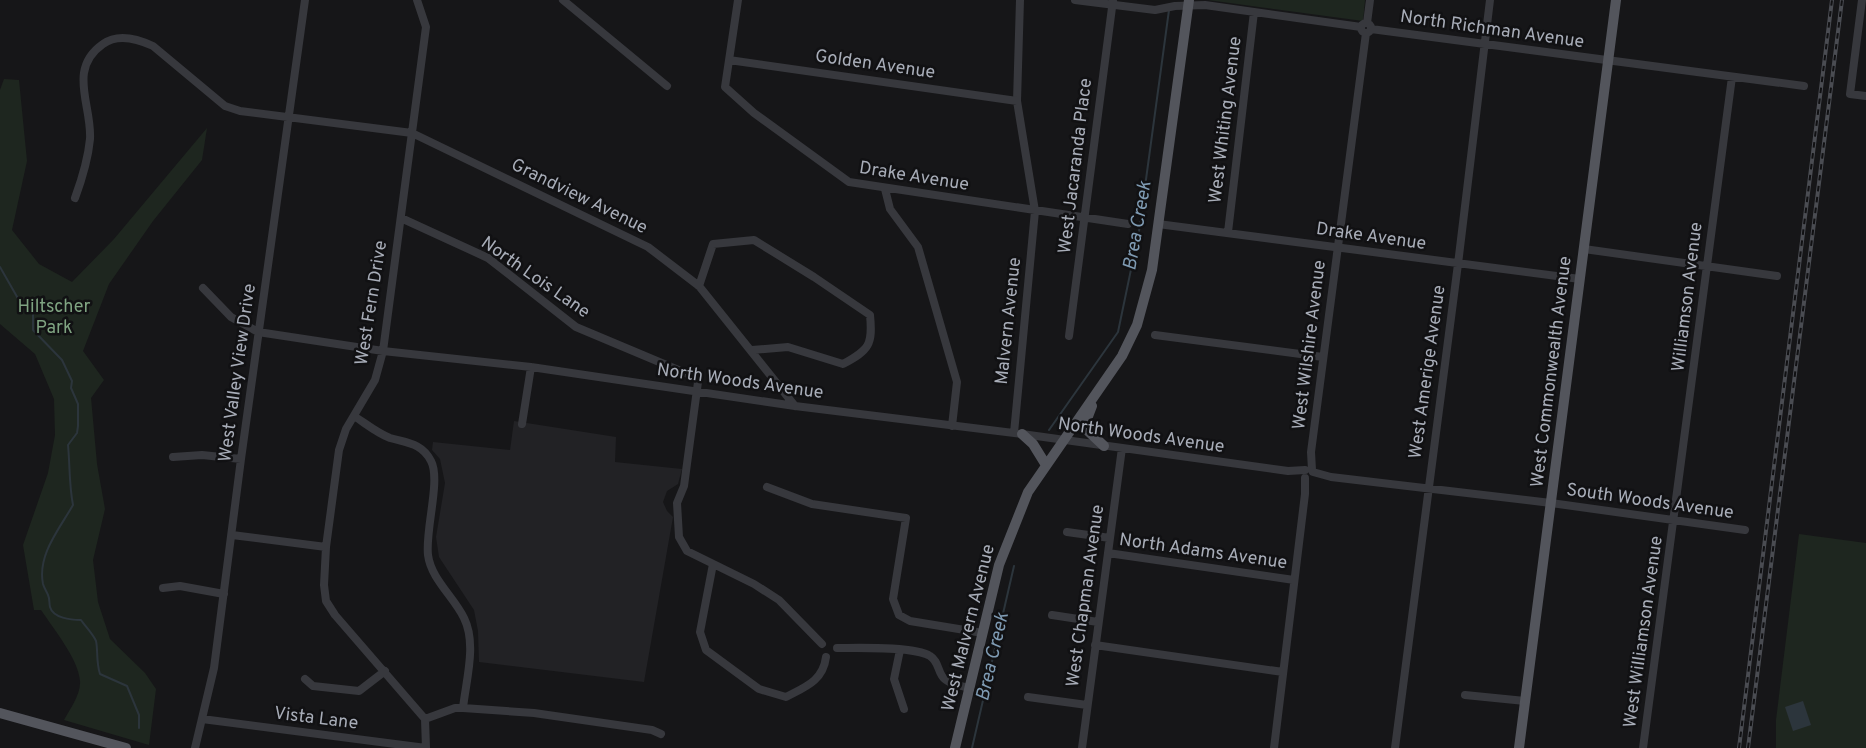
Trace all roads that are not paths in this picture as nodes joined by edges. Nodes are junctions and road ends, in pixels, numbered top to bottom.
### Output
1 (305, 0) edge
2 (418, 0) edge
3 (563, 0) edge
4 (738, 0) edge
5 (1020, 0) edge
6 (1075, 0) edge
7 (1370, 0) edge
8 (1490, 0) edge
9 (1616, 0) edge
10 (1862, 0) edge
11 (1113, 2) edge
12 (1189, 3) edge
13 (1254, 12) junction
14 (1367, 28) junction
15 (1484, 44) junction
16 (729, 60) junction
17 (1609, 60) junction
18 (1732, 77) junction
19 (667, 86) dead end
20 (1804, 86) dead end
21 (1866, 96) edge
22 (1017, 101) junction
23 (288, 118) junction
24 (412, 133) junction
25 (885, 189) junction
26 (75, 198) dead end
27 (1035, 211) junction
28 (400, 218) junction
29 (1085, 218) junction
30 (1128, 224) dead end
31 (1158, 224) junction
32 (1228, 232) junction
33 (1338, 248) junction
34 (1584, 249) junction
35 (1458, 264) junction
36 (1708, 266) junction
37 (1777, 276) dead end
38 (1580, 279) junction
39 (699, 286) junction
40 (204, 288) dead end
41 (258, 332) junction
42 (1155, 335) dead end
43 (1070, 336) dead end
44 (752, 350) junction
45 (383, 351) junction
46 (1323, 357) junction
47 (531, 367) junction
48 (696, 391) junction
49 (1096, 393) junction
50 (795, 406) junction
51 (354, 416) junction
52 (522, 424) dead end
53 (952, 426) junction
54 (1018, 434) junction
55 (1063, 441) junction
56 (1104, 446) junction
57 (1122, 448) junction
58 (173, 458) dead end
59 (241, 459) junction
60 (1046, 465) junction
61 (1308, 474) junction
62 (767, 487) dead end
63 (1427, 488) junction
64 (1551, 503) junction
65 (1675, 520) junction
66 (1745, 530) dead end
67 (1067, 532) dead end
68 (232, 535) junction
69 (1110, 538) junction
70 (326, 547) junction
71 (1108, 553) junction
72 (713, 564) junction
73 (1294, 580) junction
74 (163, 588) dead end
75 (224, 594) junction
76 (1052, 615) dead end
77 (1098, 622) junction
78 (983, 633) junction
79 (822, 644) dead end
80 (1095, 645) junction
81 (837, 648) dead end
82 (900, 650) junction
83 (826, 658) dead end
84 (385, 671) junction
85 (1283, 672) junction
86 (306, 679) dead end
87 (970, 688) junction
88 (1465, 695) dead end
89 (1028, 697) dead end
90 (1525, 701) junction
91 (1087, 705) junction
92 (463, 708) junction
93 (904, 710) dead end
94 (0, 713) edge
95 (202, 719) junction
96 (425, 719) junction
97 (661, 734) dead end
98 (126, 748) edge
99 (195, 748) edge
100 (426, 748) edge
101 (955, 748) edge
102 (1082, 748) edge
103 (1274, 748) edge
104 (1395, 748) edge
105 (1519, 748) edge
106 (1643, 748) edge

1 - 23 street, West Valley View Drive
2 - 24 street, West Fern Drive
3 - 19 street
4 - 16 street
5 - 22 street
6 - 11 street, North Richman Avenue
7 - 14 street, West Wilshire Avenue
8 - 15 street, West Amerige Avenue
9 - 17 main road, West Commonwealth Avenue
10 - 21 street
11 - 12 street, North Richman Avenue
11 - 29 street, West Jacaranda Place
12 - 13 street, North Richman Avenue
12 - 31 main road
13 - 14 street, North Richman Avenue
13 - 32 street, West Whiting Avenue
14 - 15 street, North Richman Avenue
14 - 33 street, West Wilshire Avenue
15 - 17 street, North Richman Avenue
15 - 35 street, West Amerige Avenue
16 - 22 street, Golden Avenue
16 - 25 street, Drake Avenue
17 - 18 street, North Richman Avenue
17 - 34 main road, West Commonwealth Avenue
18 - 20 street, North Richman Avenue
18 - 36 street, Williamson Avenue
22 - 27 street
23 - 24 street, Grandview Avenue
23 - 26 street, Grandview Avenue
23 - 41 street, West Valley View Drive
24 - 28 street, West Fern Drive
24 - 39 street, Grandview Avenue
25 - 27 street, Drake Avenue
25 - 53 street
27 - 29 street, Drake Avenue
27 - 54 street, Malvern Avenue
28 - 45 street, West Fern Drive
28 - 48 street, North Lois Lane
29 - 30 street, Drake Avenue
29 - 43 street, West Jacaranda Place
31 - 32 street, Drake Avenue
31 - 49 main road
32 - 33 street, Drake Avenue
33 - 35 street, Drake Avenue
33 - 46 street, West Wilshire Avenue
34 - 36 street
34 - 38 main road, West Commonwealth Avenue
35 - 38 street, Drake Avenue
35 - 63 street, West Amerige Avenue
36 - 37 street
36 - 65 street, Williamson Avenue
38 - 64 main road, West Commonwealth Avenue
39 - 44 street, Grandview Avenue
39 - 44 street
40 - 41 street, North Woods Avenue
41 - 45 street, North Woods Avenue
41 - 59 street, West Valley View Drive
42 - 46 street
44 - 50 street, Grandview Avenue
45 - 47 street, North Woods Avenue
45 - 51 street, West Fern Drive
46 - 61 street, West Wilshire Avenue
47 - 48 street, North Woods Avenue
47 - 52 street
48 - 50 street, North Woods Avenue
48 - 72 street
49 - 55 main road
49 - 56 main road
50 - 53 street, North Woods Avenue
51 - 70 street, West Fern Drive
51 - 92 street
53 - 54 street, North Woods Avenue
54 - 55 street, North Woods Avenue
54 - 60 main road
55 - 56 street, North Woods Avenue
55 - 60 main road
56 - 57 street, North Woods Avenue
57 - 61 street, North Woods Avenue
57 - 69 street, West Chapman Avenue
58 - 59 street
59 - 68 street, West Valley View Drive
60 - 78 main road, West Malvern Avenue
61 - 63 street, North Woods Avenue
61 - 73 street, West Wilshire Avenue
62 - 78 street
63 - 64 street, North Woods Avenue
63 - 104 street, West Amerige Avenue
64 - 65 street, South Woods Avenue
64 - 90 main road, West Commonwealth Avenue
65 - 66 street, South Woods Avenue
65 - 106 street, West Williamson Avenue
67 - 69 street, North Adams Avenue
68 - 70 street
68 - 75 street, West Valley View Drive
69 - 71 street, West Chapman Avenue
70 - 84 street, West Fern Drive
71 - 73 street, North Adams Avenue
71 - 77 street, West Chapman Avenue
72 - 79 street
72 - 83 street
73 - 85 street, West Wilshire Avenue
74 - 75 street
75 - 95 street, West Valley View Drive
76 - 77 street
77 - 80 street, West Chapman Avenue
78 - 87 main road, West Malvern Avenue
80 - 85 street
80 - 91 street, West Chapman Avenue
81 - 82 street
82 - 87 street
82 - 93 street
84 - 86 street
84 - 96 street, West Fern Drive
85 - 103 street, West Wilshire Avenue
87 - 101 main road, West Malvern Avenue
88 - 90 street
89 - 91 street
90 - 105 main road, West Commonwealth Avenue
91 - 102 street, West Chapman Avenue
92 - 96 street
92 - 97 street
94 - 98 main road
95 - 99 street, West Valley View Drive
95 - 100 street, Vista Lane
96 - 100 street

